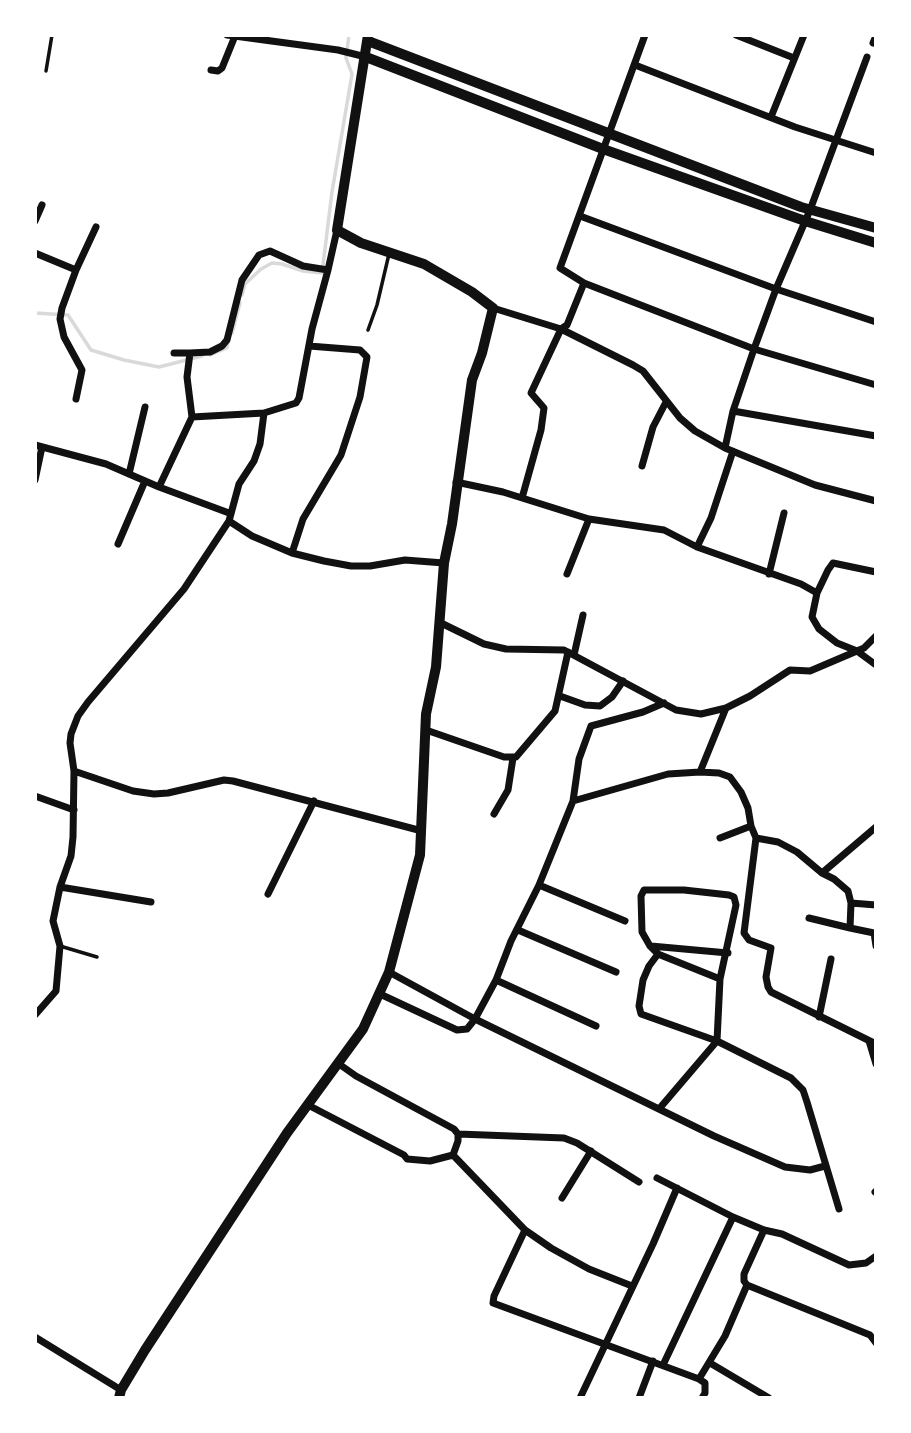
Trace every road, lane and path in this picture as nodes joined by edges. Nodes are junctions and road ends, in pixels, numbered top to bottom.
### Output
1 (52, 35) edge
2 (645, 35) edge
3 (736, 35) edge
4 (804, 35) edge
5 (231, 36) edge
6 (368, 38) edge
7 (361, 55) junction
8 (867, 57) dead end
9 (794, 58) junction
10 (635, 65) junction
11 (211, 70) dead end
12 (46, 71) dead end
13 (771, 117) junction
14 (610, 134) junction
15 (835, 140) junction
16 (603, 149) junction
17 (876, 153) edge
18 (706, 171) junction
19 (701, 183) junction
20 (42, 205) dead end
21 (810, 210) junction
22 (580, 216) junction
23 (35, 221) edge
24 (804, 221) junction
25 (96, 227) dead end
26 (876, 228) edge
27 (337, 230) junction
28 (876, 243) edge
29 (390, 252) junction
30 (35, 253) edge
31 (325, 269) junction
32 (76, 270) junction
33 (584, 283) junction
34 (776, 289) junction
35 (493, 308) junction
36 (876, 321) edge
37 (561, 329) junction
38 (368, 330) dead end
39 (309, 346) junction
40 (754, 349) junction
41 (174, 353) dead end
42 (189, 357) junction
43 (876, 385) edge
44 (76, 399) dead end
45 (666, 402) junction
46 (145, 407) dead end
47 (733, 411) junction
48 (264, 413) junction
49 (192, 417) junction
50 (876, 436) edge
51 (38, 446) edge
52 (729, 450) junction
53 (642, 466) dead end
54 (129, 474) junction
55 (35, 480) edge
56 (145, 481) junction
57 (456, 482) junction
58 (159, 488) junction
59 (522, 499) junction
60 (876, 501) edge
61 (784, 513) dead end
62 (229, 517) junction
63 (589, 519) junction
64 (118, 544) dead end
65 (696, 547) junction
66 (292, 553) junction
67 (444, 564) junction
68 (876, 572) edge
69 (567, 574) dead end
70 (769, 574) junction
71 (817, 593) junction
72 (583, 615) dead end
73 (441, 623) junction
74 (876, 636) edge
75 (857, 651) junction
76 (571, 653) junction
77 (876, 665) edge
78 (623, 681) junction
79 (560, 696) junction
80 (664, 703) junction
81 (726, 708) junction
82 (426, 730) junction
83 (513, 758) junction
84 (74, 771) junction
85 (700, 772) junction
86 (35, 796) edge
87 (314, 801) junction
88 (573, 801) junction
89 (74, 810) junction
90 (494, 814) dead end
91 (751, 826) junction
92 (876, 827) edge
93 (422, 831) junction
94 (720, 838) dead end
95 (755, 838) junction
96 (822, 873) junction
97 (539, 885) junction
98 (60, 887) junction
99 (268, 894) dead end
100 (151, 902) dead end
101 (851, 903) junction
102 (876, 905) edge
103 (809, 918) dead end
104 (625, 921) dead end
105 (850, 928) junction
106 (518, 930) junction
107 (60, 946) junction
108 (650, 946) junction
109 (876, 946) edge
110 (728, 953) junction
111 (658, 954) junction
112 (97, 957) dead end
113 (831, 959) dead end
114 (388, 972) junction
115 (616, 972) dead end
116 (720, 979) junction
117 (496, 980) junction
118 (380, 994) junction
119 (35, 1015) edge
120 (819, 1017) junction
121 (475, 1019) junction
122 (596, 1026) dead end
123 (717, 1041) junction
124 (873, 1042) edge
125 (339, 1064) junction
126 (876, 1065) edge
127 (308, 1105) junction
128 (659, 1109) junction
129 (458, 1134) junction
130 (591, 1151) junction
131 (453, 1155) junction
132 (825, 1166) junction
133 (657, 1178) dead end
134 (639, 1182) dead end
135 (677, 1188) junction
136 (562, 1198) dead end
137 (839, 1209) dead end
138 (733, 1217) junction
139 (525, 1230) junction
140 (764, 1230) junction
141 (876, 1256) edge
142 (747, 1285) junction
143 (632, 1286) junction
144 (873, 1334) edge
145 (35, 1337) edge
146 (606, 1343) junction
147 (876, 1343) edge
148 (653, 1361) junction
149 (710, 1363) junction
150 (663, 1365) junction
151 (699, 1379) junction
152 (120, 1394) edge
153 (580, 1398) edge
154 (639, 1398) edge
155 (702, 1398) edge
156 (769, 1398) edge

1 - 12 lane
2 - 10 street
3 - 9 street
4 - 9 street
5 - 7 street
5 - 11 street
6 - 7 main road
6 - 14 main road
7 - 16 main road
7 - 27 main road
8 - 15 street
9 - 13 street
10 - 13 street
10 - 14 street
13 - 15 street
14 - 16 street
14 - 18 main road
15 - 17 street
15 - 21 street
16 - 19 main road
16 - 22 street
18 - 19 main road
18 - 21 main road
19 - 24 main road
20 - 23 street
21 - 24 street
21 - 26 main road
22 - 33 street
22 - 34 street
24 - 28 main road
24 - 34 street
25 - 32 street
27 - 29 main road
27 - 31 street
29 - 35 main road
29 - 38 lane
30 - 32 street
31 - 39 street
31 - 42 street
32 - 44 street
33 - 37 street
33 - 40 street
34 - 36 street
34 - 40 street
35 - 37 street
35 - 57 main road
37 - 45 street
37 - 59 street
39 - 48 street
39 - 66 street
40 - 43 street
40 - 47 street
41 - 42 street
42 - 49 street
45 - 52 street
45 - 53 street
46 - 54 street
47 - 50 street
47 - 52 street
48 - 49 street
48 - 62 street
49 - 58 street
51 - 54 street
51 - 55 street
52 - 60 street
52 - 65 street
54 - 56 street
56 - 58 street
56 - 64 street
57 - 59 street
57 - 67 main road
58 - 62 street
59 - 63 street
61 - 70 street
62 - 66 street
62 - 84 street
63 - 65 street
63 - 69 street
65 - 70 street
66 - 67 street
67 - 73 main road
68 - 71 street
70 - 71 street
71 - 75 street
72 - 76 street
73 - 76 street
73 - 82 main road
74 - 75 street
75 - 77 street
75 - 81 street
76 - 78 street
76 - 79 street
78 - 79 street
78 - 80 street
79 - 83 street
80 - 81 street
80 - 88 street
81 - 85 street
82 - 83 street
82 - 93 main road
83 - 90 street
84 - 87 street
84 - 89 street
85 - 88 street
85 - 91 street
86 - 89 street
87 - 93 street
87 - 99 street
88 - 97 street
89 - 98 street
91 - 94 street
91 - 95 street
92 - 96 street
93 - 114 main road
95 - 96 street
95 - 120 street
96 - 101 street
97 - 104 street
97 - 106 street
98 - 100 street
98 - 107 street
101 - 102 street
101 - 105 street
103 - 105 street
105 - 109 street
106 - 115 street
106 - 117 street
107 - 112 lane
107 - 119 street
108 - 110 street
108 - 110 street
108 - 111 street
110 - 116 street
111 - 116 street
111 - 123 street
113 - 120 street
114 - 118 main road
114 - 121 street
116 - 123 street
117 - 121 street
117 - 122 street
118 - 121 street
118 - 125 main road
120 - 124 street
121 - 128 street
123 - 128 street
123 - 132 street
124 - 126 street
125 - 127 main road
125 - 129 street
127 - 131 street
127 - 152 main road
128 - 132 street
129 - 130 street
129 - 131 street
130 - 134 street
130 - 136 street
131 - 139 street
132 - 137 street
133 - 135 street
135 - 138 street
135 - 143 street
138 - 140 street
138 - 150 street
139 - 143 street
139 - 146 street
140 - 141 street
140 - 142 street
142 - 144 street
142 - 149 street
143 - 146 street
144 - 147 street
145 - 152 street
146 - 148 street
146 - 153 street
148 - 150 street
148 - 154 street
149 - 151 street
149 - 156 street
150 - 151 street
151 - 155 street

